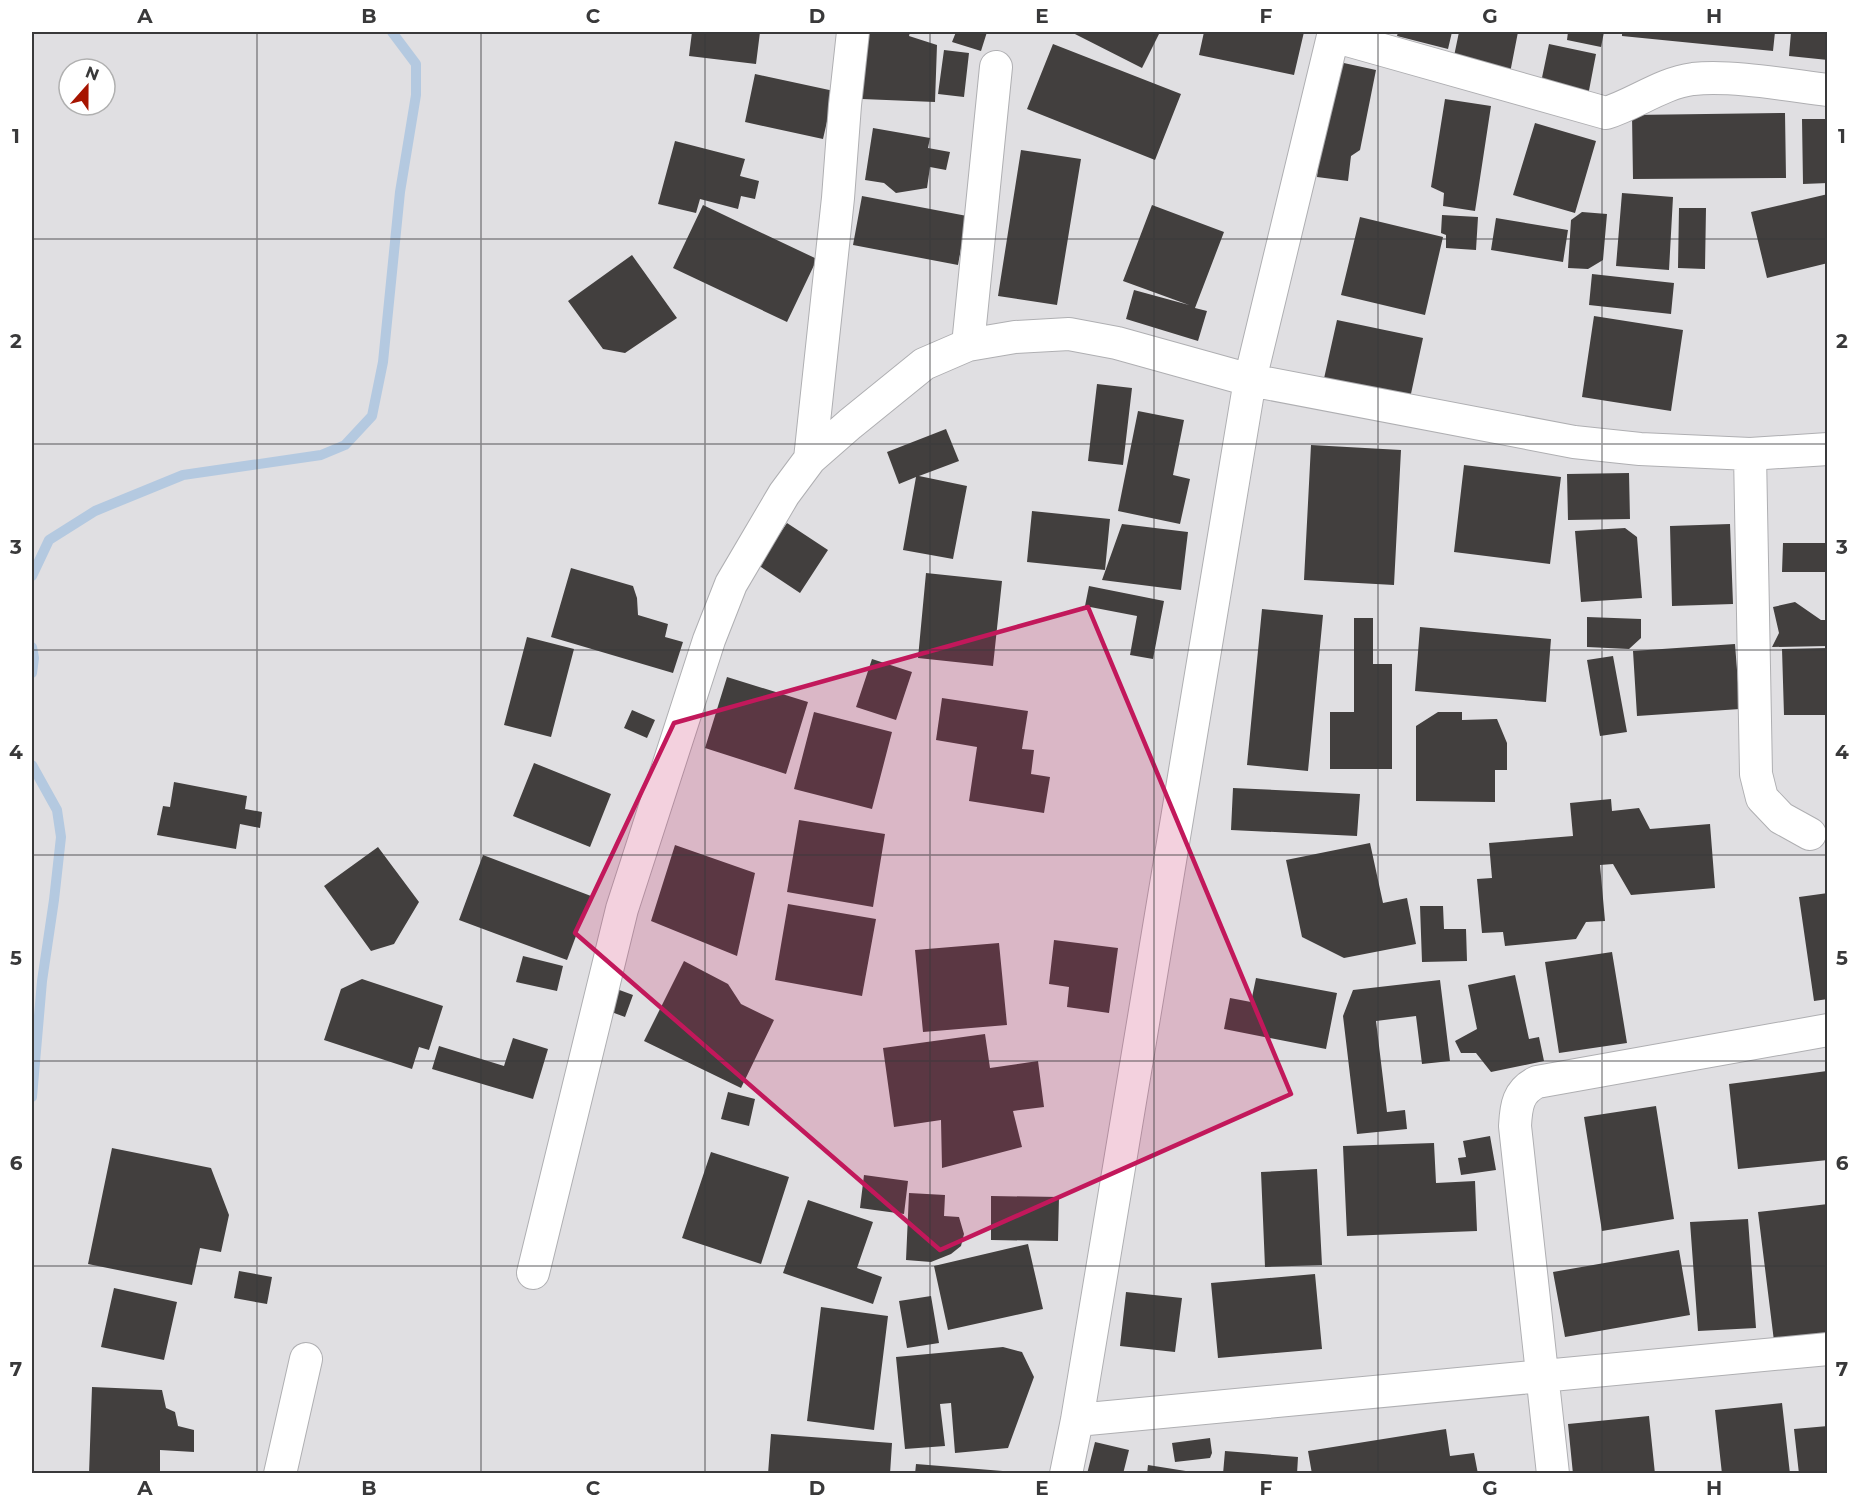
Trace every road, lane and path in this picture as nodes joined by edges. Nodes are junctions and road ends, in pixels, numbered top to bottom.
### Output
1 (853, 32) edge
2 (1334, 34) edge
3 (996, 67) dead end
4 (1827, 90) edge
5 (968, 345) junction
6 (1250, 380) junction
7 (1827, 449) edge
8 (1750, 454) junction
9 (810, 459) junction
10 (1810, 834) dead end
11 (1827, 1030) edge
12 (533, 1273) dead end
13 (1827, 1349) edge
14 (306, 1359) dead end
15 (1544, 1377) junction
16 (1077, 1420) junction
17 (280, 1473) edge
18 (1066, 1473) edge
19 (1553, 1473) edge

1 - 9 street
2 - 4 street
2 - 6 street
3 - 5 street
5 - 6 street
5 - 9 street
6 - 8 street
6 - 16 street
7 - 8 street
8 - 10 street
9 - 12 street
11 - 15 street
13 - 15 street
14 - 17 street
15 - 16 street
15 - 19 street
16 - 18 street

